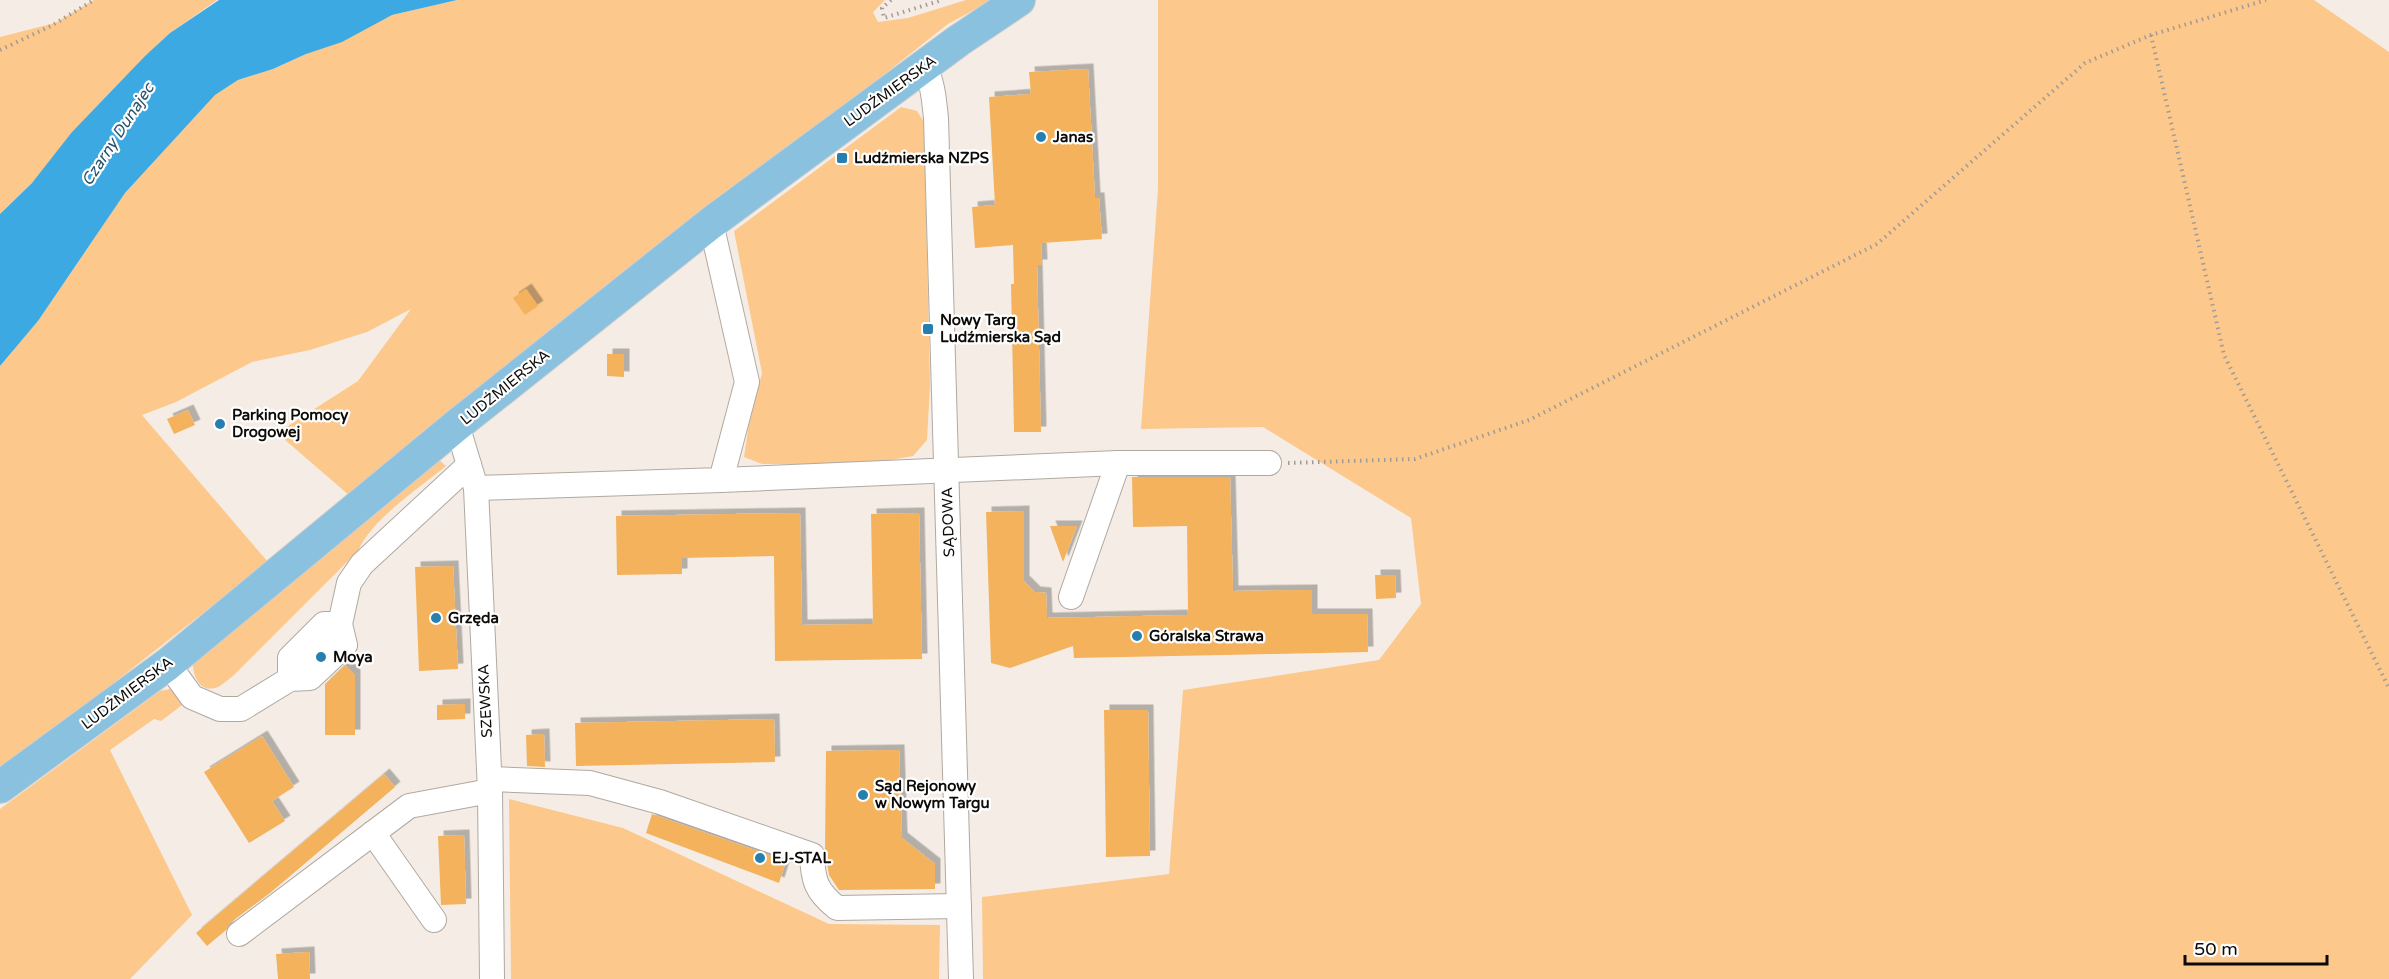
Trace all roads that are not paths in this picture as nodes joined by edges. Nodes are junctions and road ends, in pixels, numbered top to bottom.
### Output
1 (1019, 0) edge
2 (924, 66) junction
3 (711, 223) junction
4 (458, 425) junction
5 (1118, 463) junction
6 (1269, 463) road end
7 (946, 471) junction
8 (472, 476) junction
9 (721, 480) junction
10 (1071, 597) dead end
11 (168, 664) junction
12 (490, 785) junction
13 (0, 786) edge
14 (373, 833) junction
15 (959, 906) junction
16 (434, 920) dead end
17 (239, 934) dead end
18 (492, 979) edge
19 (961, 979) edge

1 - 2 main road, LUDŹMIERSKA
2 - 3 main road, LUDŹMIERSKA
2 - 7 street, SĄDOWA
3 - 4 main road, LUDŹMIERSKA
3 - 9 street
4 - 8 street, SZEWSKA
4 - 11 main road, LUDŹMIERSKA
5 - 6 street
5 - 7 street
5 - 10 street
7 - 9 street
7 - 15 street, SĄDOWA
8 - 9 street
8 - 11 street
8 - 12 street, SZEWSKA
11 - 13 main road, LUDŹMIERSKA
12 - 14 street
12 - 15 street
12 - 18 street, SZEWSKA
14 - 16 street
14 - 17 street
15 - 19 street, SĄDOWA

